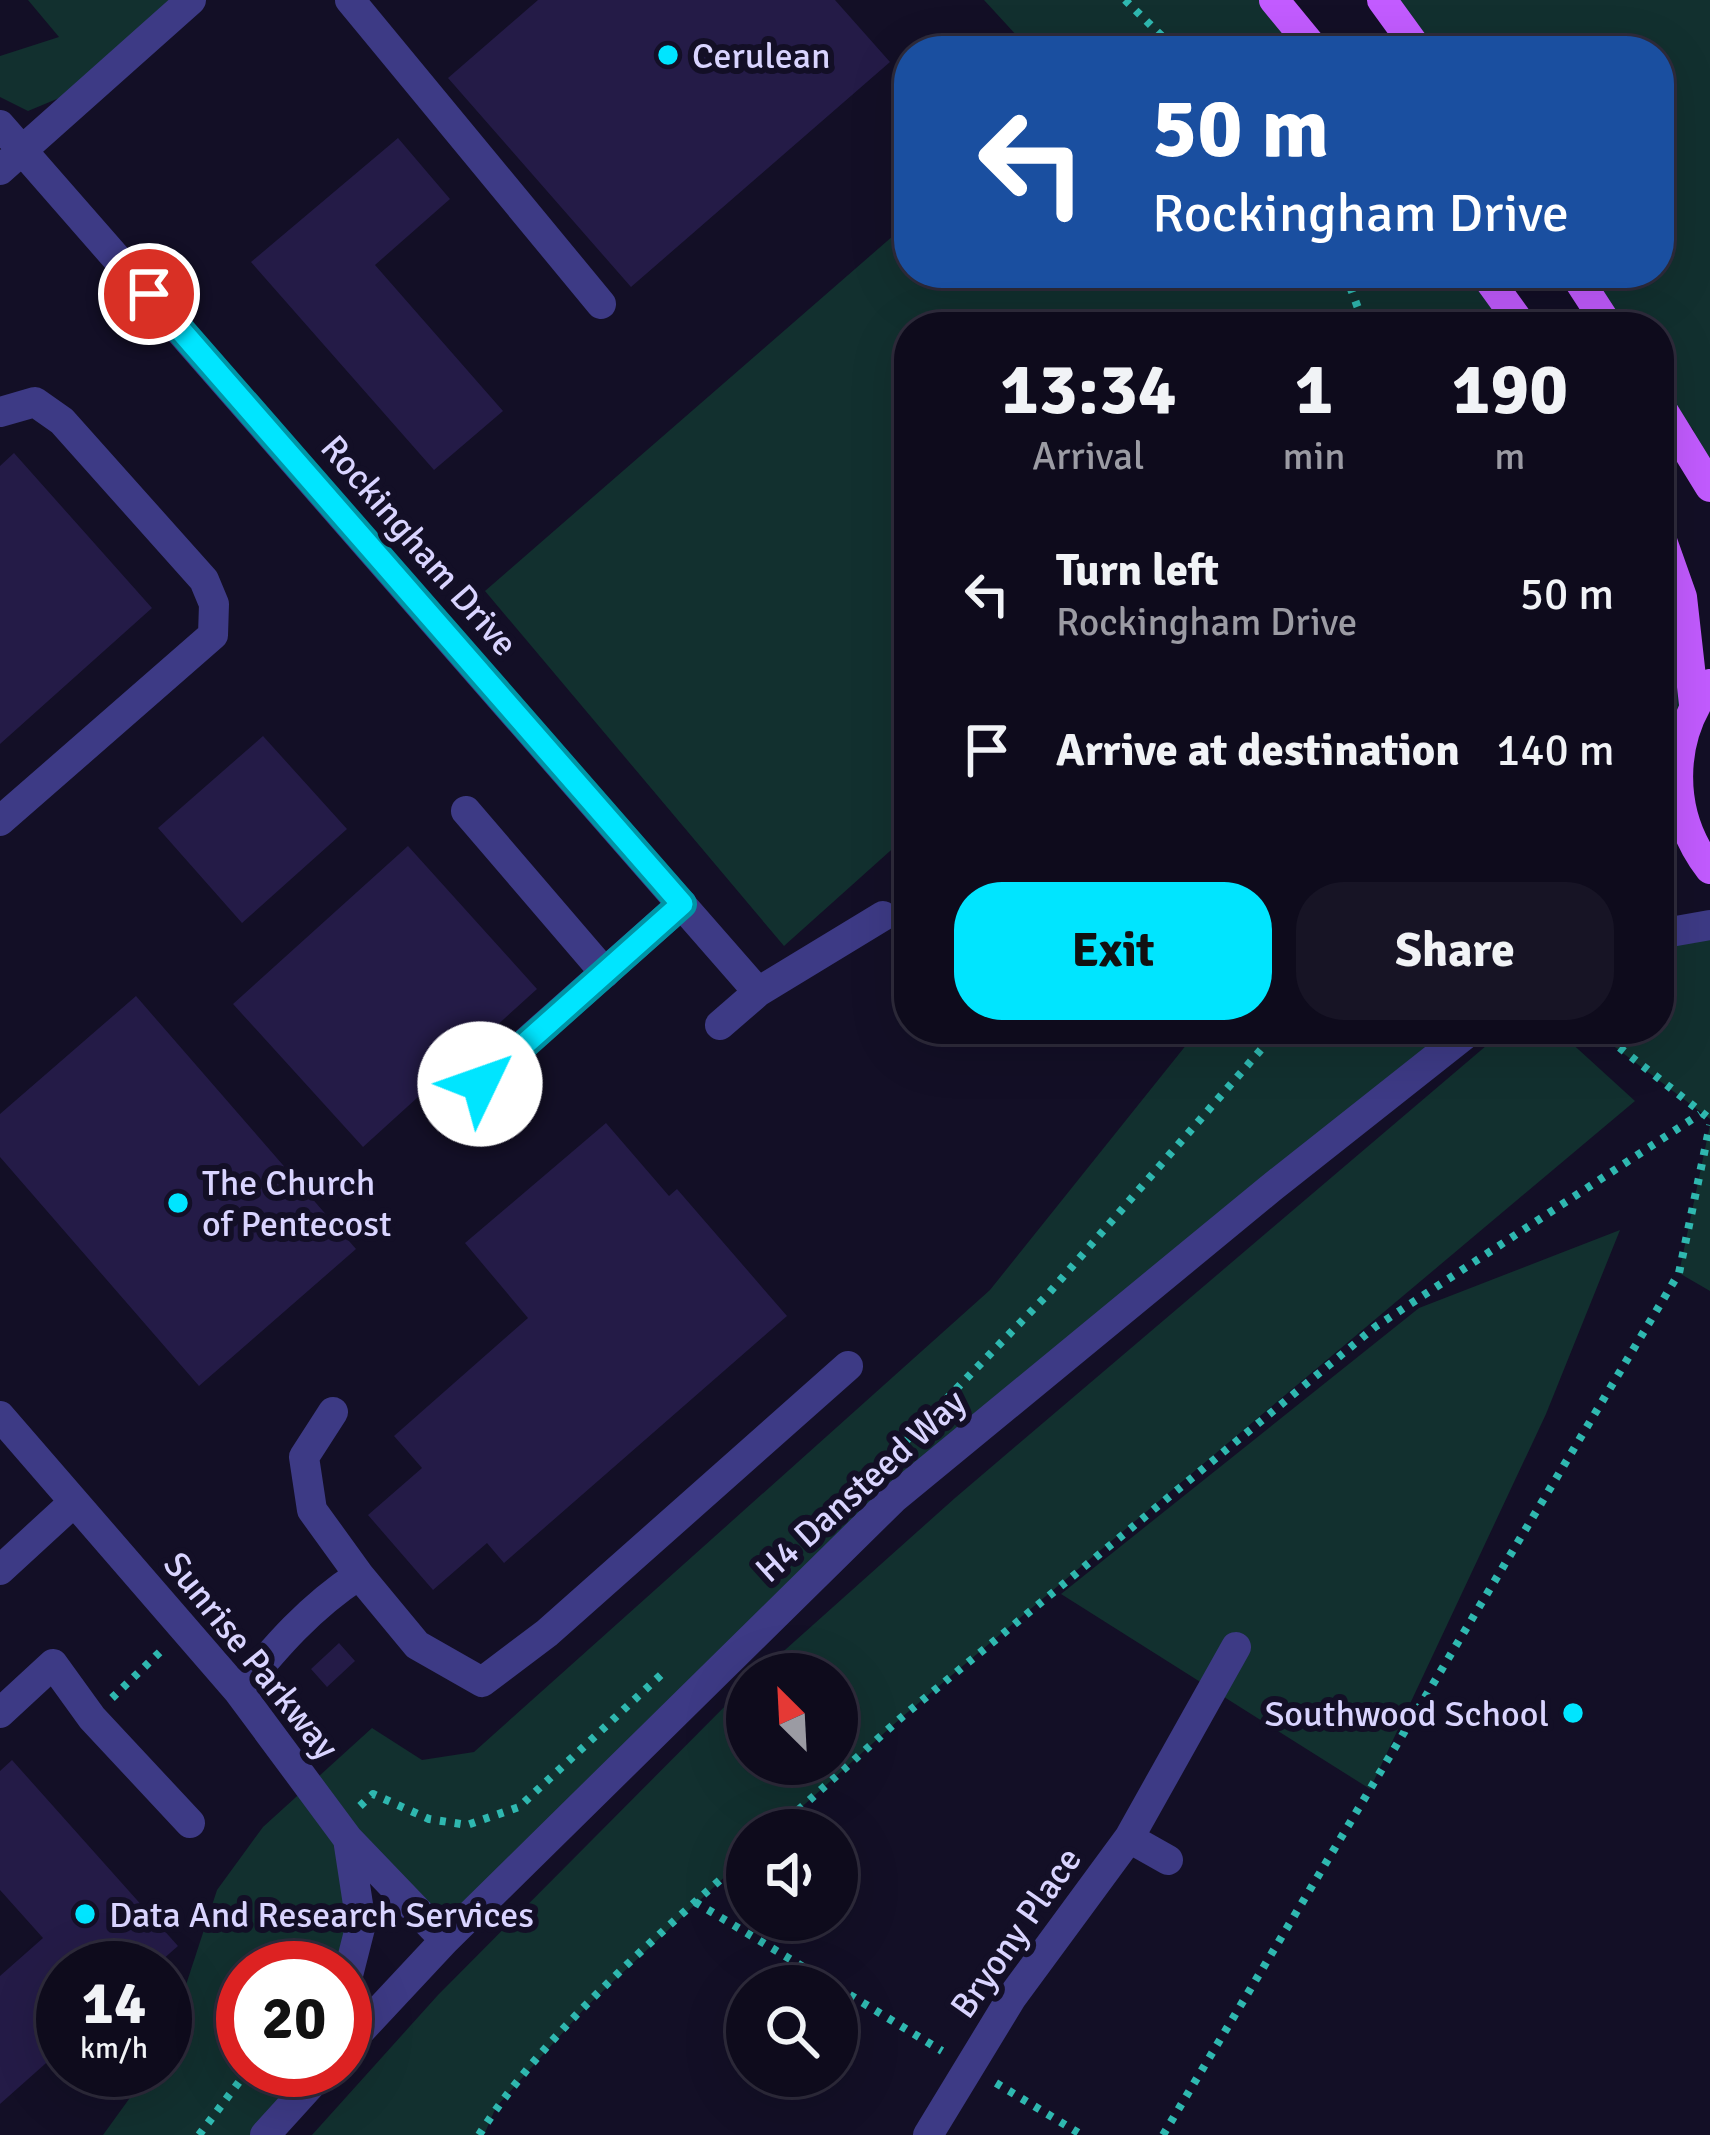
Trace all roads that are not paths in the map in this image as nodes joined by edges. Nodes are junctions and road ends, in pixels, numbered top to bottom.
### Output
1 (191, 0) edge
2 (350, 0) edge
3 (1274, 0) edge
4 (1382, 0) edge
5 (1304, 36) edge
6 (1408, 36) edge
7 (0, 124) edge
8 (12, 160) edge
9 (601, 304) dead end
10 (0, 412) edge
11 (1674, 428) edge
12 (1710, 487) edge
13 (1674, 574) edge
14 (1702, 694) edge
15 (1677, 788) junction
16 (1674, 793) edge
17 (466, 811) dead end
18 (0, 820) edge
19 (1710, 868) edge
20 (682, 904) junction
21 (883, 916) dead end
22 (1710, 925) edge
23 (1674, 931) edge
24 (605, 973) junction
25 (758, 992) junction
26 (720, 1025) dead end
27 (1453, 1044) edge
28 (480, 1084) dead end
29 (848, 1366) dead end
30 (333, 1412) dead end
31 (0, 1416) edge
32 (74, 1502) junction
33 (0, 1570) edge
34 (359, 1575) junction
35 (1236, 1647) dead end
36 (238, 1692) junction
37 (0, 1713) edge
38 (190, 1823) dead end
39 (343, 1833) junction
40 (1129, 1838) junction
41 (1168, 1860) dead end
42 (445, 1940) junction
43 (357, 1941) edge
44 (372, 2019) edge
45 (295, 2097) edge
46 (299, 2097) edge
47 (291, 2105) junction
48 (265, 2135) edge
49 (928, 2135) edge

1 - 8 street
2 - 9 street
3 - 5 main road
4 - 6 main road
7 - 8 street, Rockingham Drive
8 - 20 street, Rockingham Drive
10 - 18 street
11 - 12 main road, bridge
13 - 14 main road
14 - 15 main road
15 - 16 street
15 - 19 main road
17 - 24 street
20 - 24 street
20 - 25 street, Rockingham Drive
21 - 25 street
22 - 23 street
24 - 28 street
25 - 26 street
27 - 42 street, H4 Dansteed Way
29 - 34 street
30 - 34 street
31 - 32 street, Sunrise Parkway
32 - 33 street
32 - 36 street, Sunrise Parkway
34 - 36 street
35 - 40 street, Bryony Place
36 - 39 street, Sunrise Parkway
37 - 38 street
39 - 42 street, Sunrise Parkway
39 - 43 street
40 - 41 street
40 - 49 street, Bryony Place
42 - 44 street, H4 Dansteed Way
45 - 47 street
46 - 47 street
47 - 48 street

